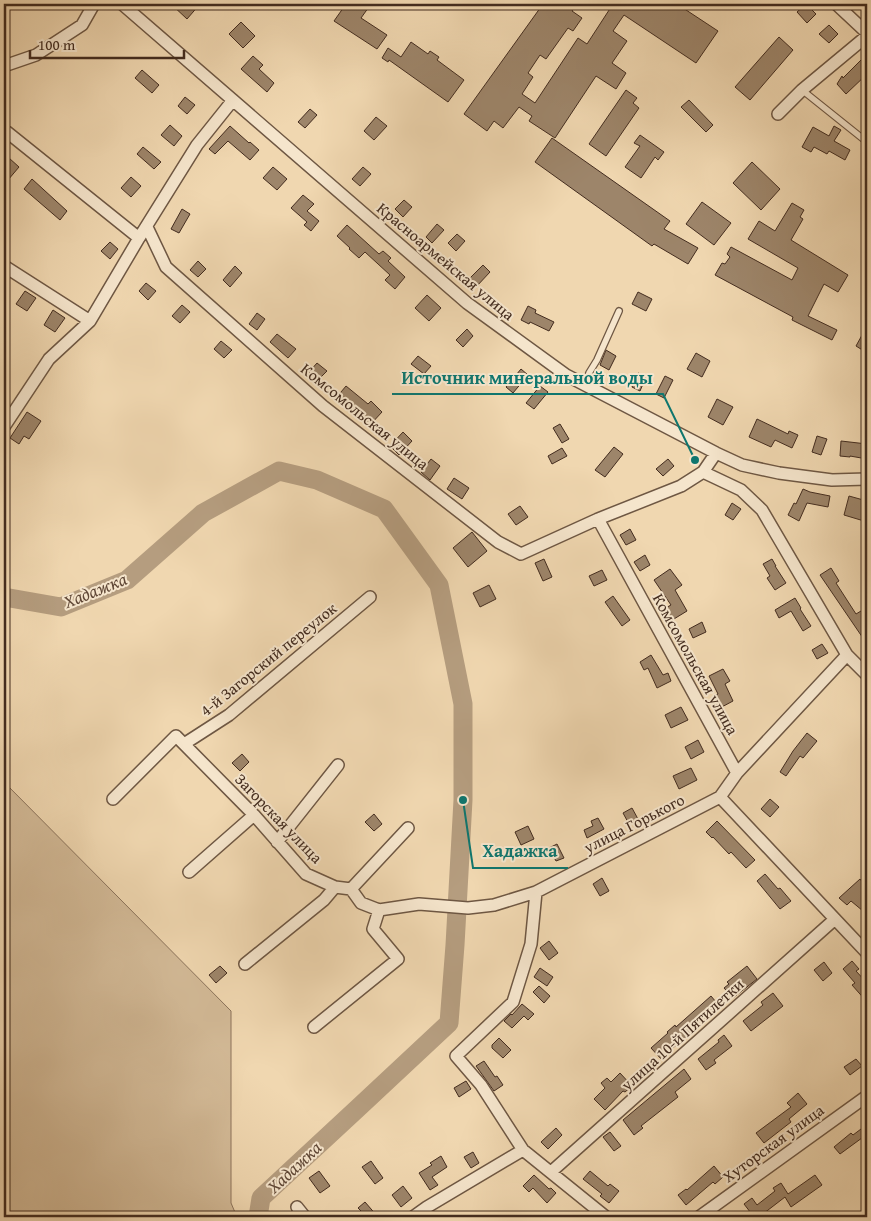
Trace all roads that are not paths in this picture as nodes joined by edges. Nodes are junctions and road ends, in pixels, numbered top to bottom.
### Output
1 (94, 4) edge
2 (122, 4) edge
3 (836, 4) edge
4 (867, 34) edge
5 (4, 66) edge
6 (802, 90) junction
7 (233, 100) junction
8 (778, 114) dead end
9 (6, 132) dead end
10 (867, 142) edge
11 (147, 227) junction
12 (140, 238) junction
13 (4, 266) edge
14 (619, 312) dead end
15 (90, 321) junction
16 (585, 385) junction
17 (4, 427) edge
18 (716, 454) junction
19 (703, 472) junction
20 (867, 479) edge
21 (598, 519) junction
22 (370, 597) dead end
23 (847, 655) junction
24 (867, 675) edge
25 (180, 740) junction
26 (338, 765) dead end
27 (737, 773) junction
28 (720, 797) junction
29 (113, 800) dead end
30 (254, 816) junction
31 (408, 828) dead end
32 (278, 842) junction
33 (189, 872) dead end
34 (335, 887) junction
35 (351, 888) junction
36 (536, 892) junction
37 (379, 910) junction
38 (835, 919) junction
39 (867, 954) edge
40 (245, 964) dead end
41 (314, 1027) dead end
42 (867, 1096) edge
43 (523, 1150) junction
44 (551, 1172) junction
45 (297, 1207) dead end
46 (305, 1217) edge
47 (413, 1217) edge
48 (606, 1217) edge
49 (699, 1217) edge

1 - 5 street
2 - 7 street, Красноармейская улица
3 - 4 street
4 - 6 street
6 - 8 street
6 - 10 lane
7 - 11 street
7 - 16 street, Красноармейская улица
9 - 12 street
11 - 12 street
11 - 21 street, Комсомольская улица
12 - 15 street
13 - 15 street
14 - 16 lane
15 - 17 street
16 - 18 street, Красноармейская улица
18 - 19 street
18 - 20 street, Красноармейская улица
19 - 21 street, Комсомольская улица
19 - 23 street
21 - 27 street, Комсомольская улица
22 - 25 street, 4-й Загорский переулок
23 - 24 street
23 - 27 street, улица Горького
25 - 29 street, 4-й Загорский переулок
25 - 30 street, Загорская улица
26 - 32 street
27 - 28 street, улица Горького
28 - 36 street, улица Горького
28 - 38 street
30 - 32 street, Загорская улица
30 - 33 street
31 - 35 street
32 - 34 street, Загорская улица
34 - 35 street, Загорская улица
34 - 40 street
35 - 37 street
36 - 37 street, улица Горького
36 - 43 street
37 - 41 street
38 - 39 street
38 - 44 street, улица 10-й Пятилетки
42 - 49 street, Хуторская улица
43 - 44 street
43 - 47 street
44 - 48 street
45 - 46 street

